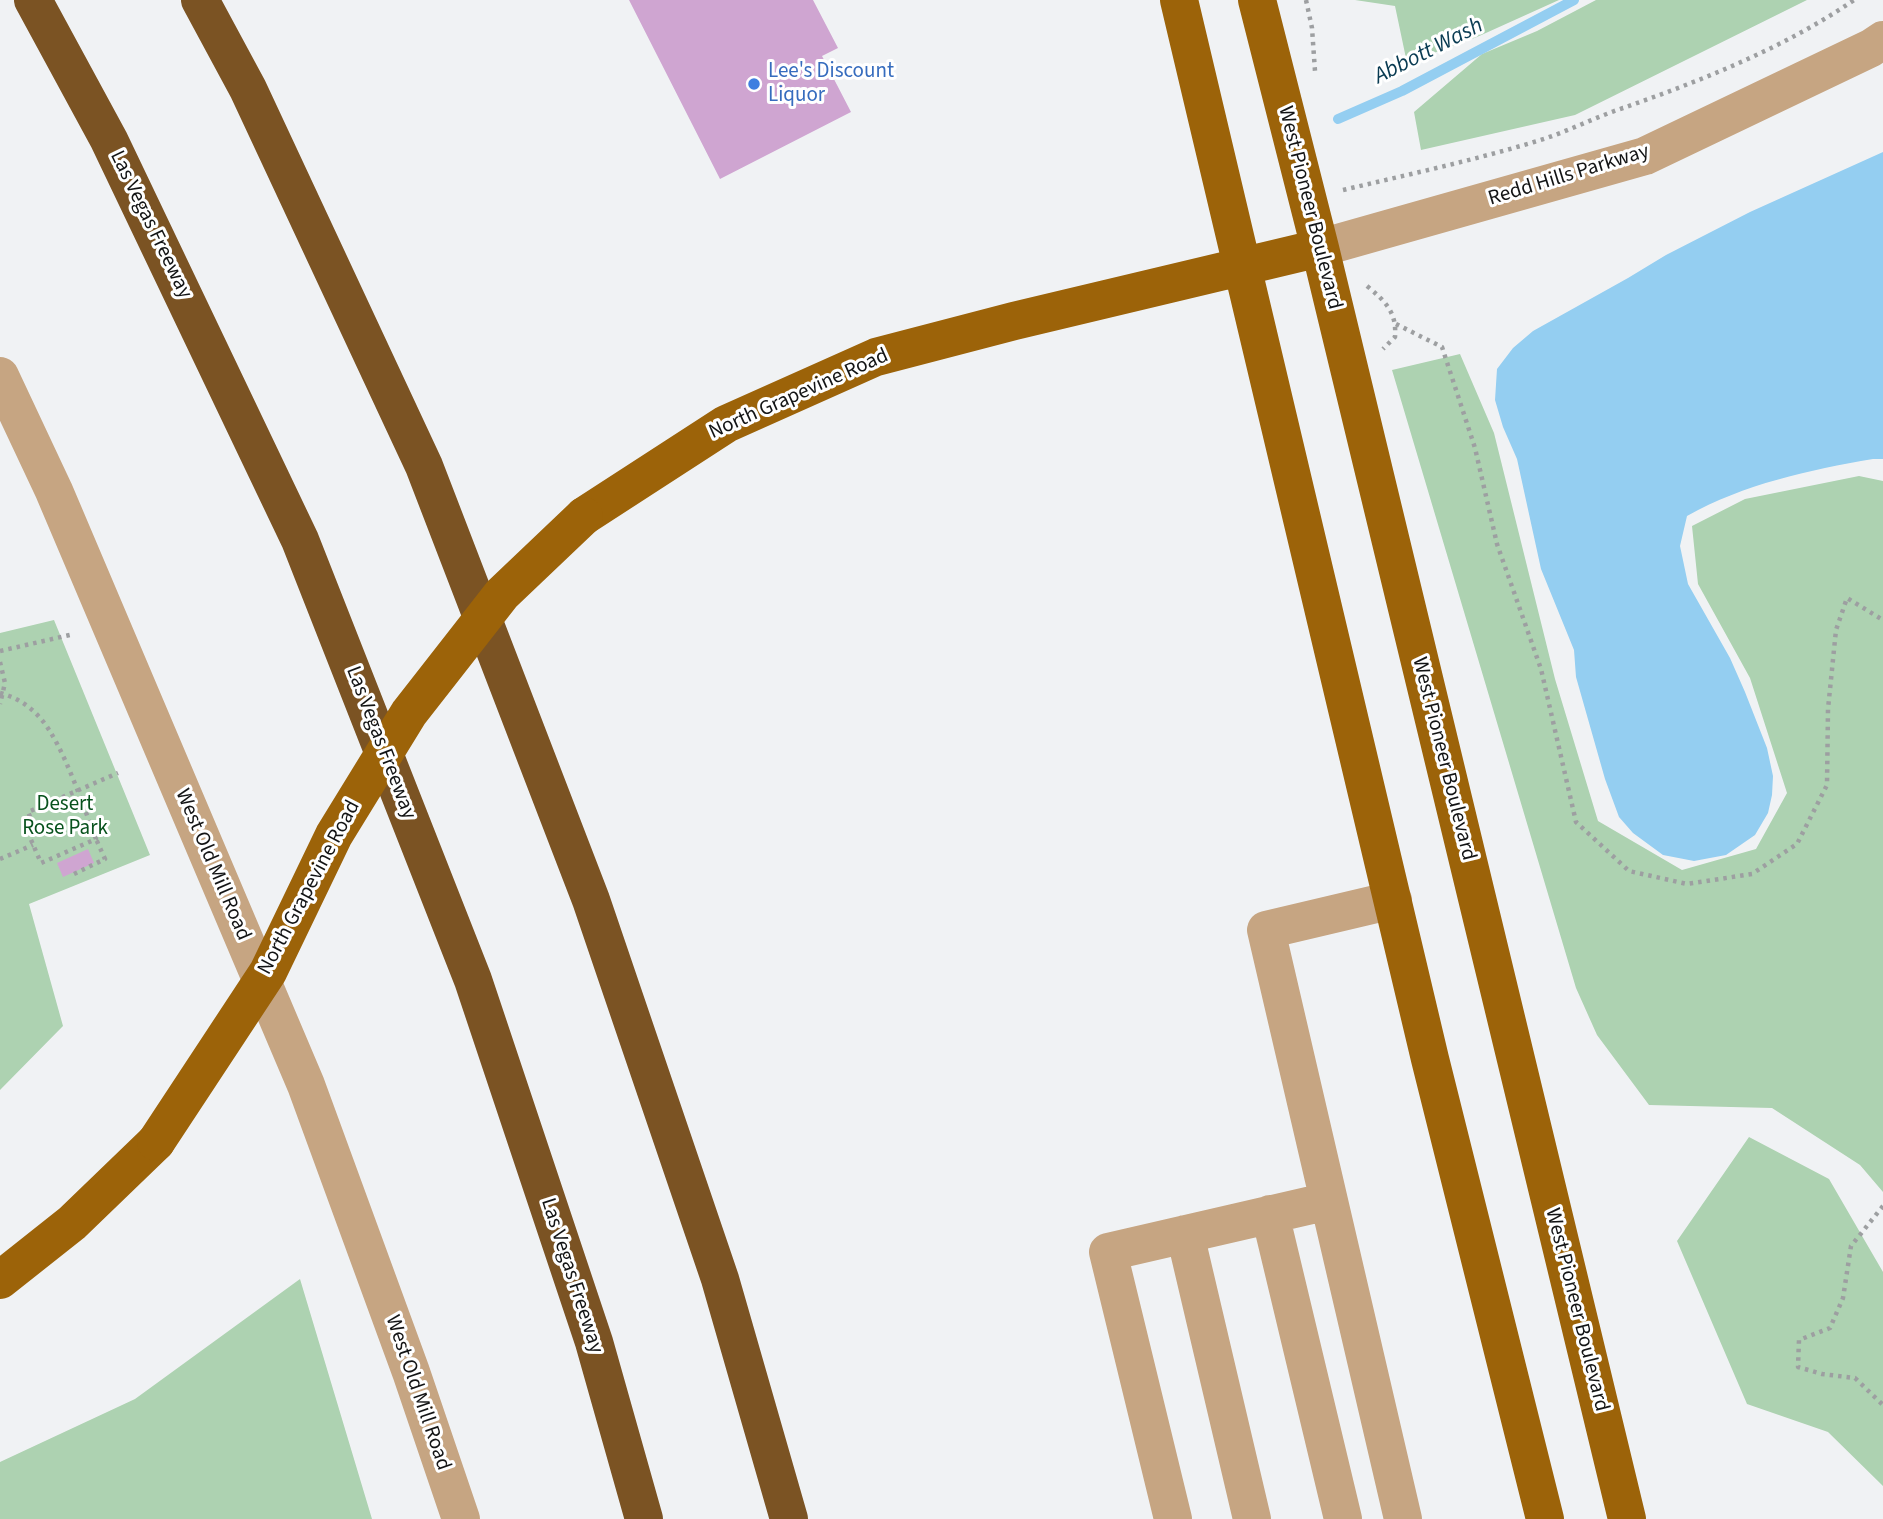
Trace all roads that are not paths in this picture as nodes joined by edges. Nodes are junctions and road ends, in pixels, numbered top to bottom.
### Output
1 (33, 0) edge
2 (200, 0) edge
3 (1179, 0) edge
4 (1257, 0) edge
5 (1883, 40) edge
6 (1320, 248) junction
7 (1243, 268) junction
8 (0, 376) edge
9 (1393, 900) junction
10 (1329, 1201) junction
11 (1270, 1214) junction
12 (1185, 1234) junction
13 (0, 1280) edge
14 (461, 1519) edge
15 (643, 1519) edge
16 (789, 1519) edge
17 (1173, 1519) edge
18 (1252, 1519) edge
19 (1343, 1519) edge
20 (1402, 1519) edge
21 (1545, 1519) edge
22 (1627, 1519) edge

1 - 15 highway, Las Vegas Freeway
2 - 16 highway
3 - 7 main road
4 - 6 main road, West Pioneer Boulevard
5 - 6 street, Redd Hills Parkway
6 - 7 main road, North Grapevine Road
6 - 22 main road, West Pioneer Boulevard
7 - 9 main road
7 - 13 main road, North Grapevine Road, bridge
8 - 14 street, West Old Mill Road
9 - 10 street
9 - 21 main road
10 - 11 street
10 - 20 street
11 - 12 street
11 - 19 street
12 - 17 street
12 - 18 street

